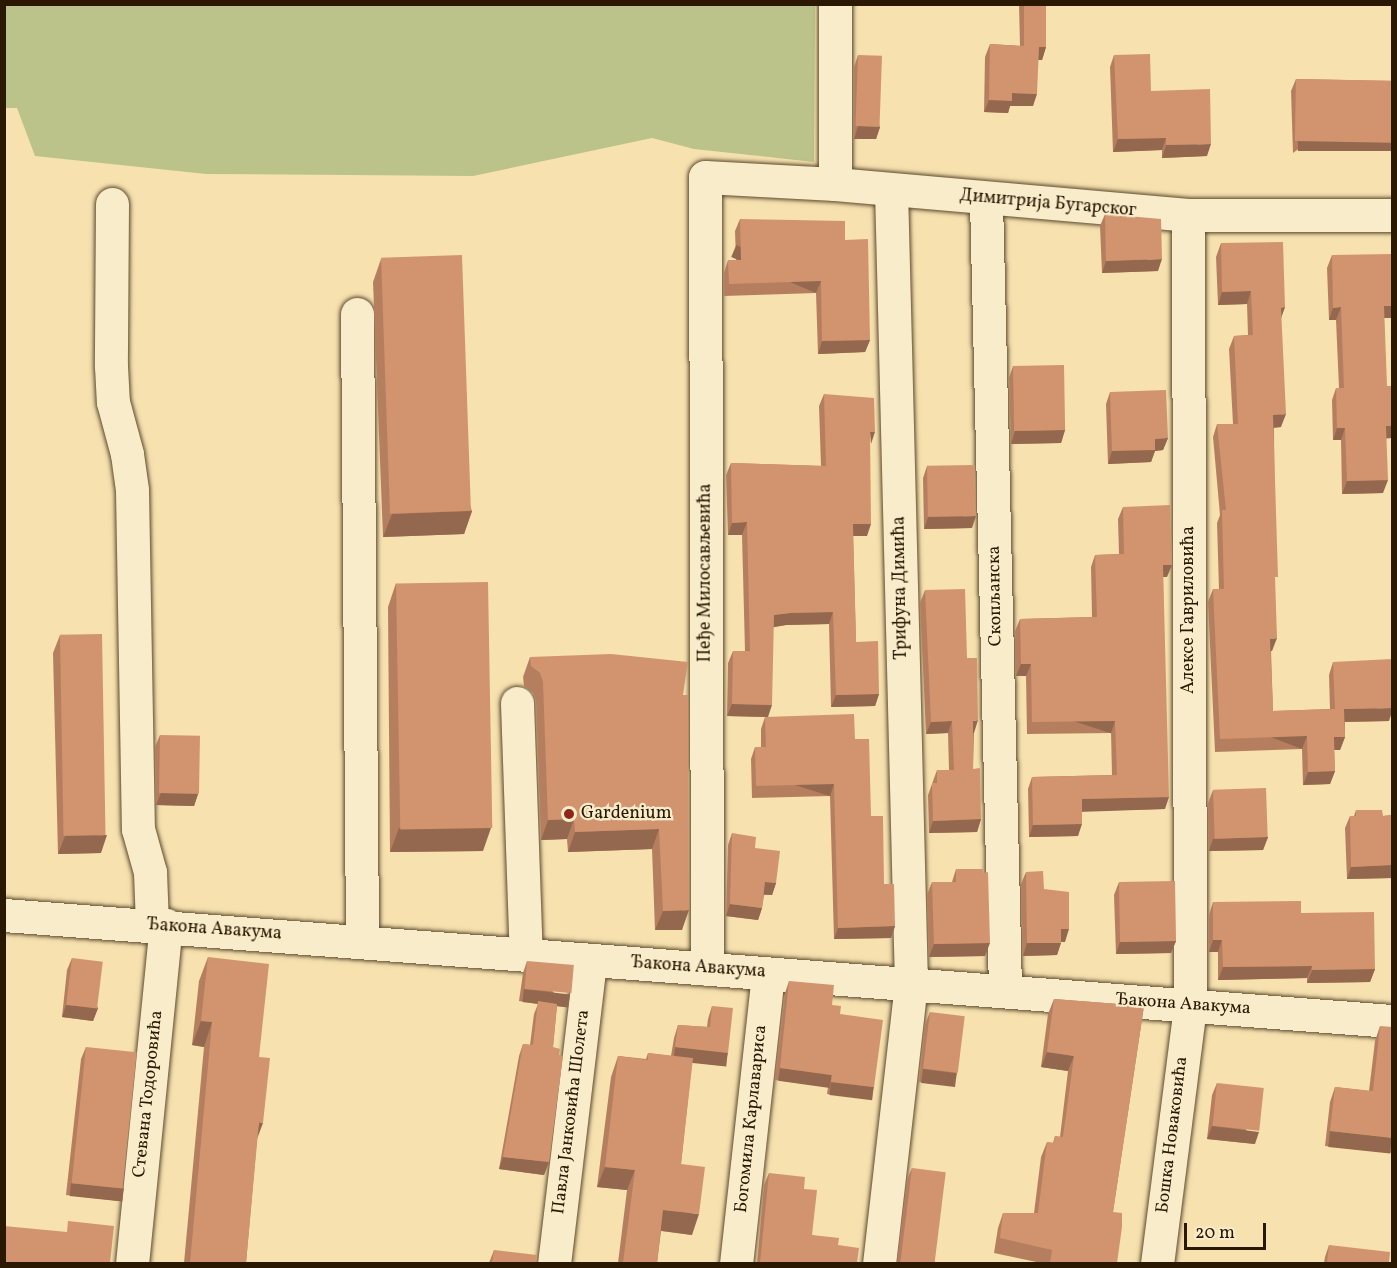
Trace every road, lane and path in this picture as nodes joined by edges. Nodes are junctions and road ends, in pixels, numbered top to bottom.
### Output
1 (835, 4) edge
2 (705, 177) joint
3 (836, 184) junction
4 (891, 191) junction
5 (986, 200) junction
6 (112, 204) dead end
7 (1188, 215) junction
8 (1392, 215) edge
9 (357, 314) dead end
10 (516, 702) dead end
11 (4, 915) edge
12 (159, 925) junction
13 (362, 942) junction
14 (526, 955) junction
15 (590, 960) junction
16 (707, 969) junction
17 (768, 974) junction
18 (911, 984) junction
19 (1005, 992) junction
20 (1190, 1006) junction
21 (1392, 1021) edge
22 (132, 1263) edge
23 (554, 1263) edge
24 (736, 1263) edge
25 (879, 1263) edge
26 (1157, 1263) edge

1 - 3 street
2 - 3 street, Димитрија Бугарског
2 - 16 street, Пеђе Милосављевића
3 - 4 street, Димитрија Бугарског
4 - 5 street, Димитрија Бугарског
4 - 18 street, Трифуна Димића
5 - 7 street, Димитрија Бугарског
5 - 19 street, Скопљанска
6 - 12 street, Стевана Тодоровића
7 - 8 street, Димитрија Бугарског
7 - 20 street, Алексе Гавриловића
9 - 13 street
10 - 14 street
11 - 12 street, Ђакона Авакума
12 - 13 street, Ђакона Авакума
12 - 22 street, Стевана Тодоровића
13 - 14 street, Ђакона Авакума
14 - 15 street, Ђакона Авакума
15 - 16 street, Ђакона Авакума
15 - 23 street, Павла Јанковића Шолета
16 - 17 street, Ђакона Авакума
17 - 18 street, Ђакона Авакума
17 - 24 street, Богомила Карлавариса
18 - 19 street, Ђакона Авакума
18 - 25 street, Трифуна Димића
19 - 20 street, Ђакона Авакума
20 - 21 street, Ђакона Авакума
20 - 26 street, Бошка Новаковића

